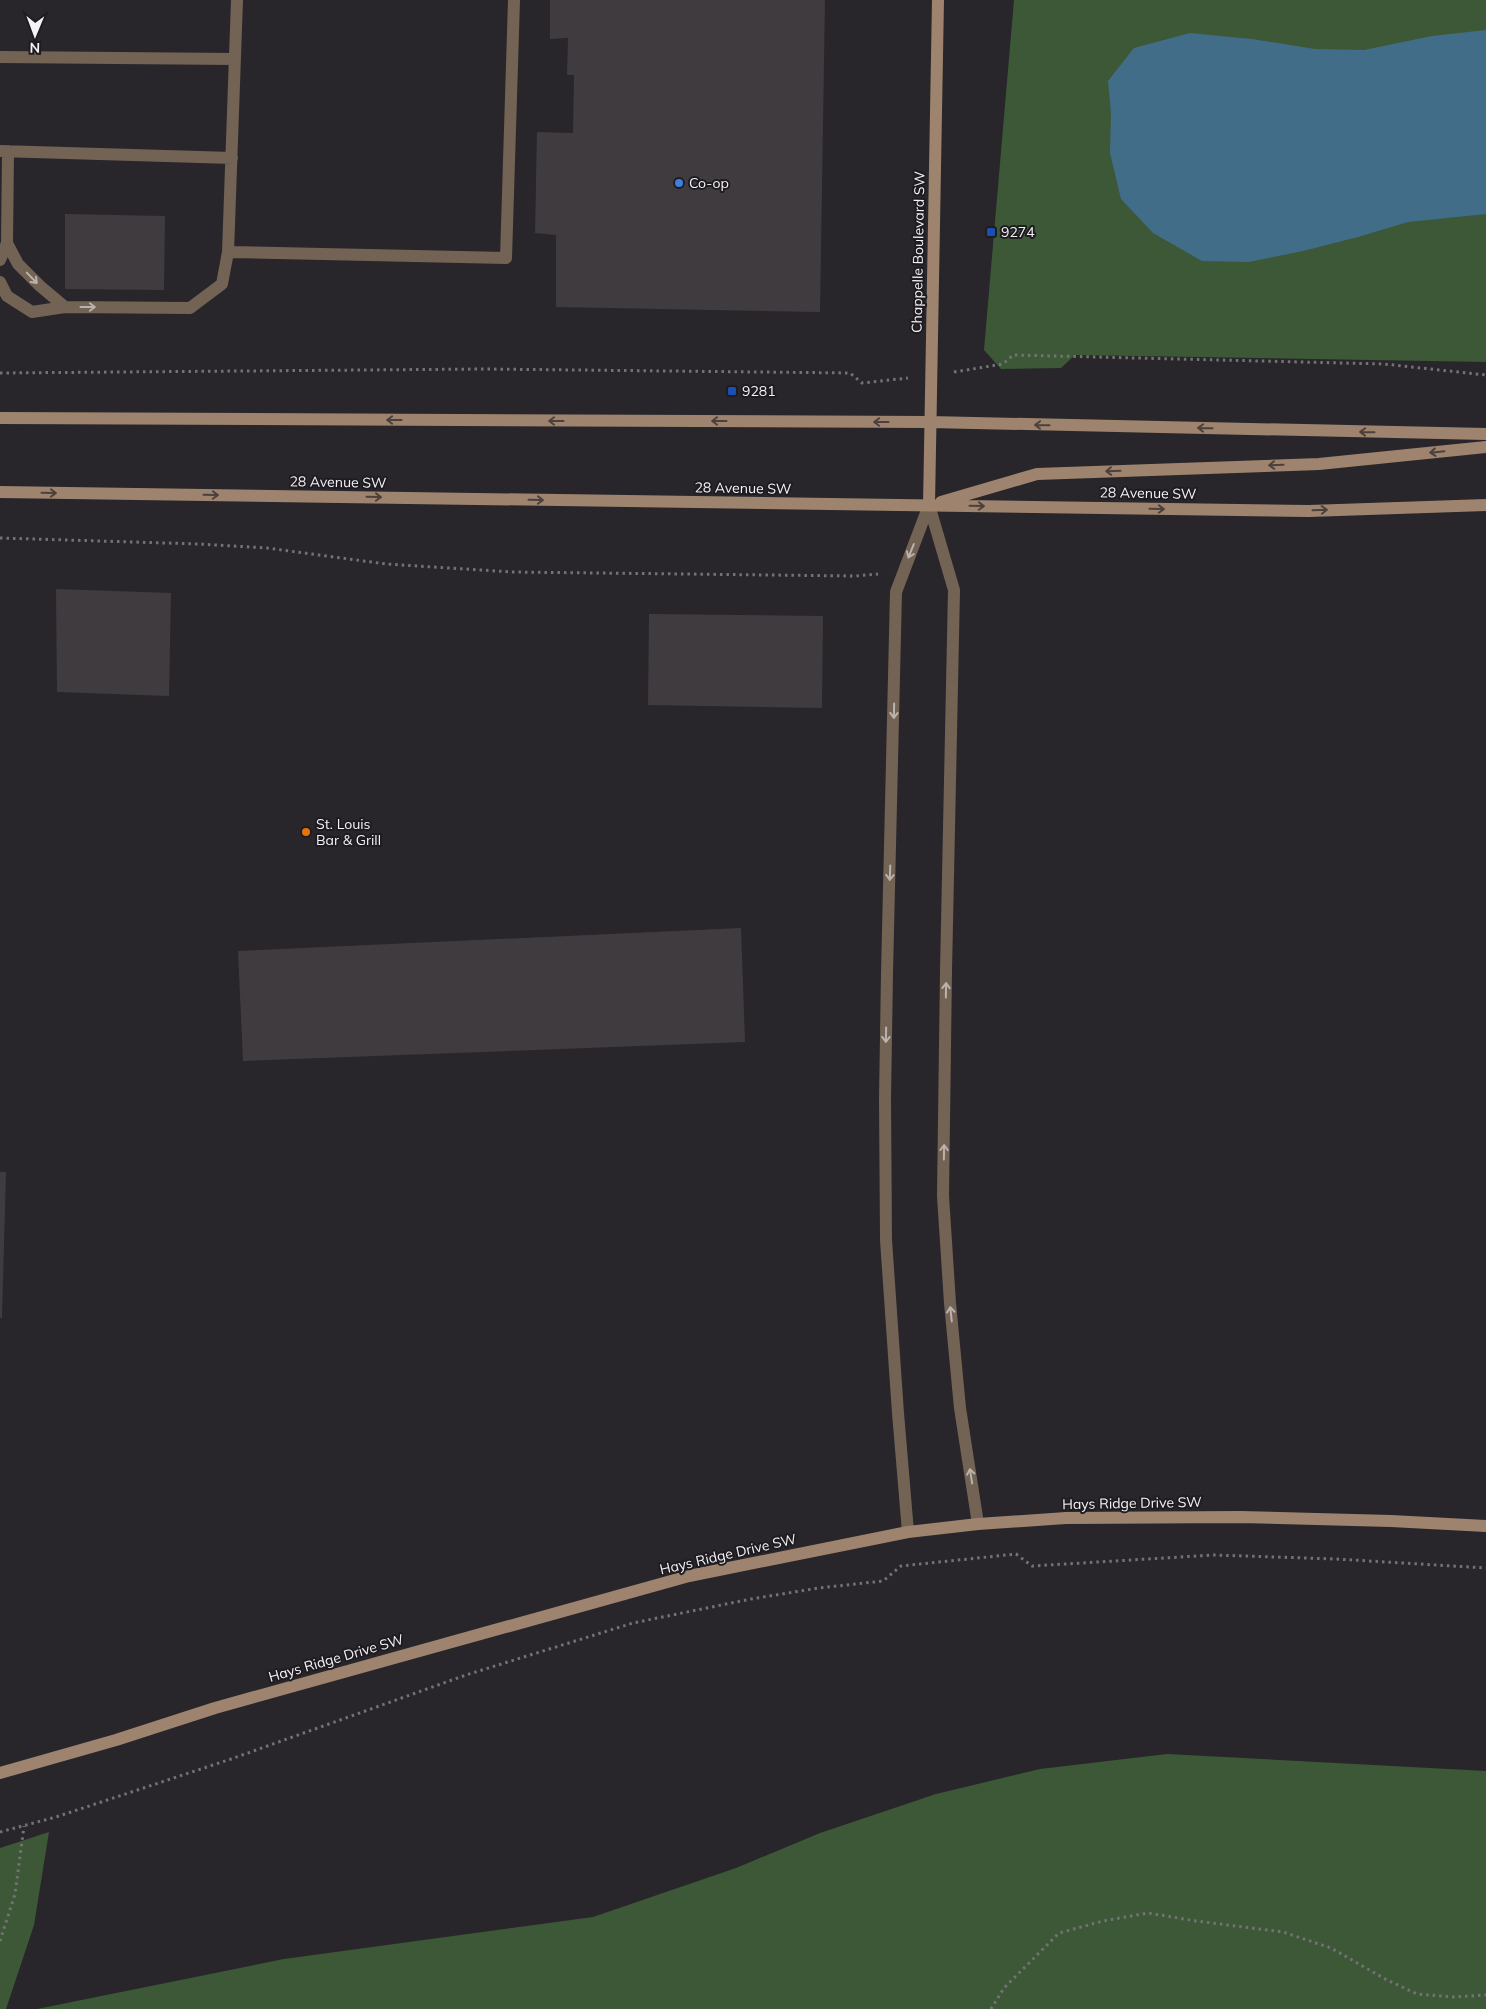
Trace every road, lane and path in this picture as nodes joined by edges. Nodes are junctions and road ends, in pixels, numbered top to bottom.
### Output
1 (237, 0) edge
2 (514, 0) edge
3 (938, 0) edge
4 (0, 57) edge
5 (235, 59) junction
6 (4, 151) edge
7 (232, 158) junction
8 (7, 243) junction
9 (228, 252) junction
10 (0, 260) edge
11 (0, 282) edge
12 (65, 307) junction
13 (1003, 364) dead end
14 (0, 373) edge
15 (1486, 375) edge
16 (862, 383) dead end
17 (0, 418) edge
18 (930, 422) junction
19 (1486, 434) edge
20 (1486, 447) edge
21 (0, 492) edge
22 (929, 505) junction
23 (1486, 505) edge
24 (0, 538) edge
25 (855, 576) dead end
26 (978, 1524) junction
27 (1486, 1526) edge
28 (908, 1532) junction
29 (1486, 1568) edge
30 (0, 1773) edge
31 (24, 1826) junction
32 (0, 1832) edge
33 (0, 1940) edge
34 (1486, 1995) edge
35 (991, 2009) edge

1 - 5 street
2 - 9 street
3 - 18 main road, Chappelle Boulevard SW
4 - 5 street
5 - 7 street
6 - 7 street
6 - 8 street
7 - 9 street
8 - 10 street
8 -> 12 street
12 -> 9 street
11 - 12 street
13 - 15 path
14 - 16 path
18 -> 17 main road
19 -> 18 main road
18 - 22 main road, Chappelle Boulevard SW
20 -> 22 main road
21 -> 22 main road, 28 Avenue SW
22 -> 23 main road, 28 Avenue SW
26 -> 22 street
22 -> 28 street
24 - 25 path
26 - 27 main road, Hays Ridge Drive SW
26 - 28 main road, Hays Ridge Drive SW
28 - 30 main road, Hays Ridge Drive SW
29 - 31 path
31 - 32 path
31 - 33 path
34 - 35 path

